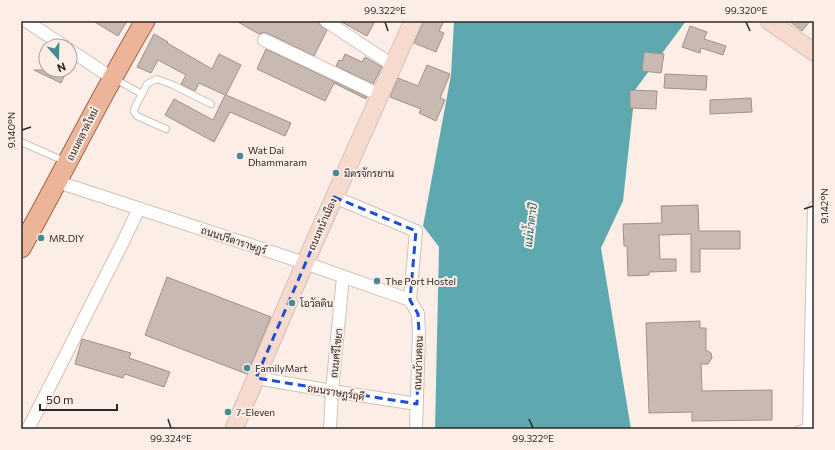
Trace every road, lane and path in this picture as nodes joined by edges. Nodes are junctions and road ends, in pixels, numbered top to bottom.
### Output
1 (26, 21) edge
2 (326, 21) edge
3 (414, 21) edge
4 (769, 21) edge
5 (140, 23) edge
6 (52, 38) edge
7 (264, 40) dead end
8 (809, 49) edge
9 (78, 55) edge
10 (394, 66) junction
11 (112, 78) junction
12 (142, 94) junction
13 (380, 95) junction
14 (211, 104) dead end
15 (166, 129) dead end
16 (21, 142) edge
17 (68, 162) junction
18 (58, 182) junction
19 (334, 197) junction
20 (139, 208) junction
21 (814, 208) edge
22 (23, 238) edge
23 (305, 263) junction
24 (343, 277) junction
25 (410, 300) junction
26 (256, 378) junction
27 (332, 392) junction
28 (417, 404) junction
29 (806, 428) edge
30 (28, 429) edge
31 (234, 429) edge
32 (330, 429) edge
33 (416, 429) edge

1 - 6 street
2 - 10 street
3 - 10 street, ถนนหน้าเมือง
4 - 8 street
5 - 11 main road, ถนนตลาดใหม่
7 - 13 street
9 - 11 street
10 - 13 street, ถนนหน้าเมือง
11 - 12 lane
11 - 17 main road, ถนนตลาดใหม่
12 - 14 lane
12 - 15 lane
13 - 19 street, ถนนหน้าเมือง
16 - 17 lane
17 - 18 main road, ถนนตลาดใหม่
18 - 20 street, ถนนปรีดาราษฎร์
18 - 22 main road, ถนนตลาดใหม่
19 - 23 street, ถนนหน้าเมือง
19 - 25 street
20 - 23 street, ถนนปรีดาราษฎร์
20 - 30 street
21 - 29 street
23 - 24 street, ถนนปรีดาราษฎร์
23 - 26 street, ถนนหน้าเมือง
24 - 25 street, ถนนปรีดาราษฎร์
24 - 27 street, ถนนศรีไชยา
25 - 28 street, ถนนบ้านดอน
26 - 27 street, ถนนราษฎร์ฤดี
26 - 31 street, ถนนหน้าเมือง
27 - 28 street, ถนนราษฎร์ฤดี
27 - 32 street, ถนนศรีไชยา
28 - 33 street, ถนนบ้านดอน

